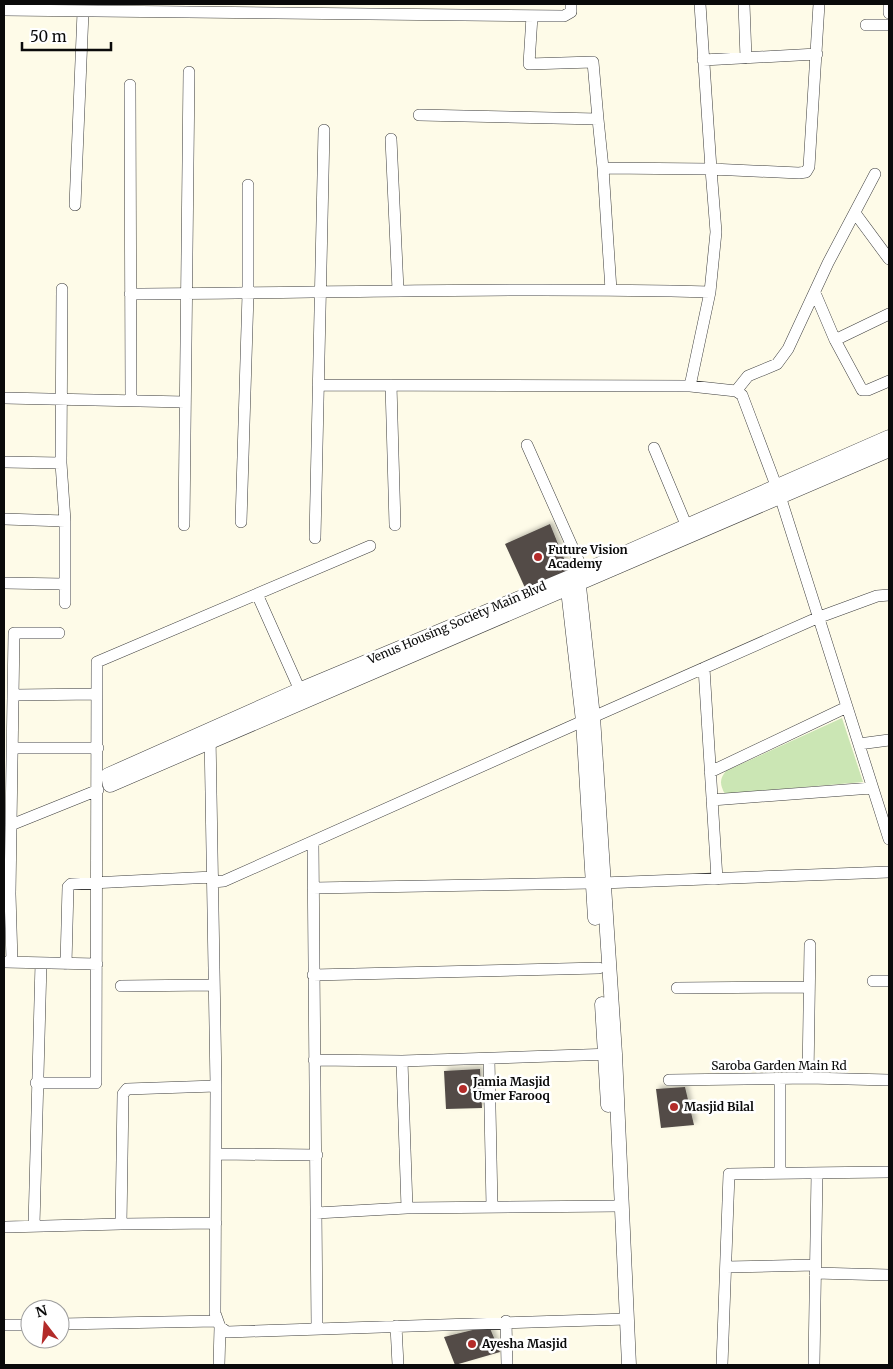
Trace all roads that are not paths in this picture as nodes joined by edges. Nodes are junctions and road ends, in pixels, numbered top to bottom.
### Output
1 (571, 4) edge
2 (700, 4) edge
3 (744, 4) edge
4 (819, 4) edge
5 (889, 4) edge
6 (4, 10) edge
7 (83, 12) junction
8 (889, 13) edge
9 (532, 16) junction
10 (866, 25) dead end
11 (889, 25) edge
12 (817, 54) junction
13 (746, 58) junction
14 (703, 60) junction
15 (189, 72) dead end
16 (130, 85) dead end
17 (420, 115) dead end
18 (598, 119) junction
19 (324, 130) dead end
20 (391, 139) dead end
21 (603, 168) junction
22 (711, 169) junction
23 (875, 174) dead end
24 (248, 185) dead end
25 (75, 205) dead end
26 (855, 213) junction
27 (889, 259) edge
28 (62, 289) dead end
29 (398, 290) junction
30 (611, 290) junction
31 (710, 292) junction
32 (320, 293) junction
33 (815, 293) junction
34 (130, 294) junction
35 (186, 294) junction
36 (248, 294) junction
37 (889, 314) edge
38 (835, 340) junction
39 (889, 381) edge
40 (318, 385) junction
41 (391, 385) junction
42 (690, 386) junction
43 (736, 391) junction
44 (4, 398) edge
45 (61, 399) junction
46 (131, 401) junction
47 (185, 402) junction
48 (889, 437) edge
49 (527, 445) dead end
50 (654, 448) dead end
51 (889, 450) edge
52 (4, 462) edge
53 (61, 463) junction
54 (778, 491) junction
55 (4, 519) edge
56 (65, 521) junction
57 (241, 522) dead end
58 (184, 525) dead end
59 (395, 526) dead end
60 (688, 531) junction
61 (315, 538) dead end
62 (370, 546) dead end
63 (575, 579) junction
64 (4, 582) edge
65 (64, 584) junction
66 (256, 594) junction
67 (889, 595) edge
68 (65, 603) dead end
69 (817, 618) junction
70 (59, 633) dead end
71 (704, 668) junction
72 (97, 694) junction
73 (14, 695) junction
74 (302, 695) junction
75 (847, 707) junction
76 (588, 719) junction
77 (210, 735) junction
78 (889, 740) edge
79 (859, 744) junction
80 (12, 748) junction
81 (98, 748) junction
82 (710, 772) junction
83 (106, 783) junction
84 (872, 788) junction
85 (712, 800) junction
86 (11, 825) junction
87 (889, 839) edge
88 (313, 842) junction
89 (889, 872) edge
90 (213, 879) junction
91 (717, 879) junction
92 (97, 882) junction
93 (597, 883) junction
94 (313, 888) junction
95 (810, 946) dead end
96 (8, 962) edge
97 (41, 963) junction
98 (66, 964) junction
99 (97, 964) junction
100 (604, 968) junction
101 (313, 975) junction
102 (889, 981) edge
103 (873, 982) dead end
104 (213, 985) junction
105 (121, 986) dead end
106 (810, 987) junction
107 (677, 988) dead end
108 (610, 1055) junction
109 (489, 1059) junction
110 (314, 1060) junction
111 (402, 1061) junction
112 (780, 1078) junction
113 (808, 1078) junction
114 (669, 1080) dead end
115 (889, 1080) edge
116 (36, 1083) junction
117 (216, 1086) junction
118 (217, 1154) junction
119 (317, 1155) junction
120 (889, 1172) edge
121 (780, 1173) junction
122 (817, 1173) junction
123 (617, 1206) junction
124 (492, 1207) junction
125 (406, 1208) junction
126 (316, 1213) junction
127 (216, 1223) junction
128 (121, 1224) junction
129 (34, 1226) junction
130 (6, 1227) dead end
131 (726, 1267) junction
132 (815, 1269) junction
133 (889, 1275) edge
134 (622, 1320) junction
135 (506, 1321) junction
136 (70, 1324) edge
137 (218, 1324) junction
138 (6, 1325) dead end
139 (20, 1325) edge
140 (396, 1326) junction
141 (317, 1329) junction
142 (220, 1365) edge
143 (398, 1365) edge
144 (508, 1365) edge
145 (620, 1365) edge
146 (629, 1365) edge
147 (722, 1365) edge
148 (814, 1365) edge

1 - 9 street
2 - 14 street
3 - 13 street
4 - 12 street
5 - 8 street
6 - 7 street
7 - 9 street
7 - 25 street
9 - 18 street
10 - 11 street
12 - 13 street
12 - 22 street
13 - 14 street
14 - 22 street
15 - 35 street
16 - 34 street
17 - 18 street
18 - 21 street
19 - 32 street
20 - 29 street
21 - 22 street
21 - 30 street
22 - 31 street
23 - 26 street
24 - 36 street
26 - 27 street
26 - 33 street
28 - 45 street
29 - 30 street
29 - 32 street
30 - 31 street
31 - 42 street
32 - 36 street
32 - 40 street
33 - 38 street
33 - 43 street
34 - 35 street
34 - 46 street
35 - 36 street
35 - 47 street
36 - 57 street
37 - 38 street
38 - 39 street
40 - 41 street
40 - 61 street
41 - 42 street
41 - 59 street
42 - 43 street
43 - 54 street
44 - 45 street
45 - 46 street
45 - 53 street
46 - 47 street
47 - 58 street
48 - 54 street, Venus Housing Society Main Blvd
49 - 63 street
50 - 60 street
51 - 54 street, Venus Housing Society Main Blvd
52 - 53 street
53 - 56 street
54 - 60 street, Venus Housing Society Main Blvd
54 - 69 street
55 - 56 street
56 - 65 street
60 - 63 street, Venus Housing Society Main Blvd
62 - 66 street
63 - 74 street, Venus Housing Society Main Blvd
63 - 76 street
64 - 65 street
65 - 68 street
66 - 72 street
66 - 74 street
67 - 69 street
69 - 71 street
69 - 75 street
70 - 73 street
71 - 76 street
71 - 82 street
72 - 73 street
72 - 81 street
73 - 80 street
74 - 77 street, Venus Housing Society Main Blvd
75 - 79 street
75 - 82 street
76 - 88 street
76 - 93 street
77 - 83 street, Venus Housing Society Main Blvd
77 - 90 street
78 - 79 street
79 - 84 street
80 - 81 street
80 - 86 street
81 - 83 street
82 - 85 street
83 - 86 street
83 - 92 street
84 - 85 street
84 - 87 street
85 - 91 street
86 - 96 street
88 - 90 street
88 - 94 street
89 - 91 street
90 - 92 street
90 - 104 street
91 - 93 street
92 - 98 street
92 - 99 street
93 - 94 street
93 - 100 street
94 - 101 street
95 - 106 street
96 - 97 street
97 - 98 street
97 - 116 street
98 - 99 street
99 - 116 street
100 - 101 street
100 - 108 street
101 - 110 street
102 - 103 street
104 - 105 street
104 - 117 street
106 - 107 street
106 - 113 street
108 - 109 street
108 - 123 street
109 - 111 street
109 - 124 street
110 - 111 street
110 - 119 street
111 - 125 street
112 - 113 street, Saroba Garden Main Rd
112 - 114 street, Saroba Garden Main Rd
112 - 121 street
113 - 115 street, Saroba Garden Main Rd
116 - 129 street
117 - 118 street
117 - 128 street
118 - 119 street
118 - 127 street
119 - 126 street
120 - 122 street
121 - 122 street
121 - 131 street
122 - 132 street
123 - 124 street
123 - 134 street
124 - 125 street
125 - 126 street
126 - 141 street
127 - 128 street
127 - 137 street
128 - 129 street
129 - 130 street
131 - 132 street
131 - 147 street
132 - 133 street
132 - 148 street
134 - 135 street
134 - 145 street
134 - 146 street
135 - 140 street
135 - 144 street
136 - 137 street
137 - 141 street
137 - 142 street
138 - 139 street
140 - 141 street
140 - 143 street

